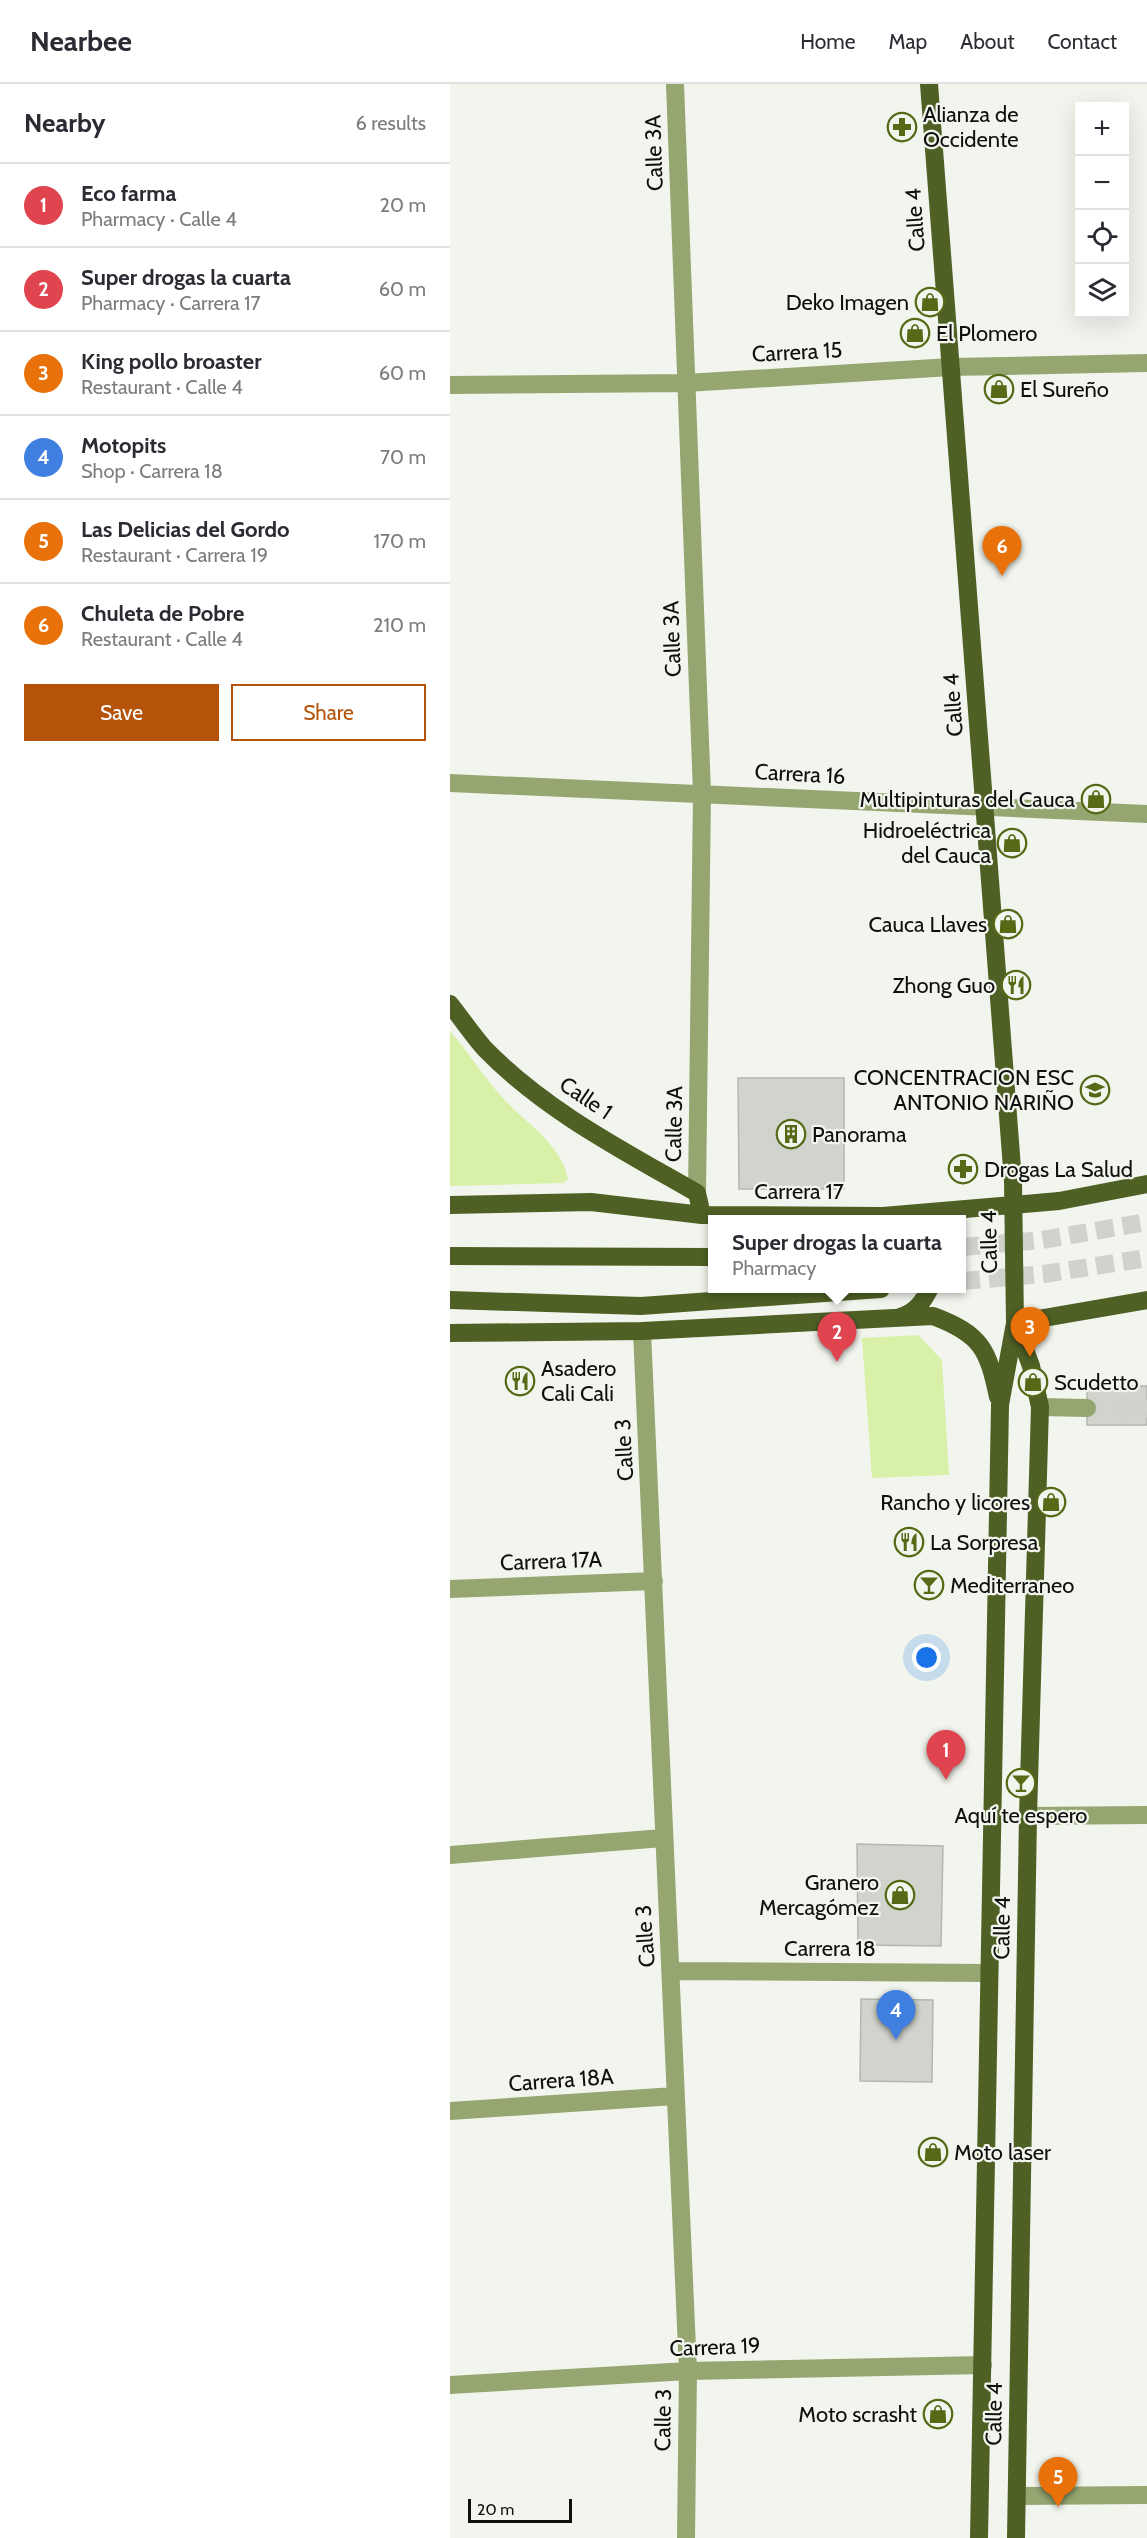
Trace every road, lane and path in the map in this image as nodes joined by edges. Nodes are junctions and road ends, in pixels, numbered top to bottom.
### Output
1 (675, 84) edge
2 (929, 84) edge
3 (1147, 363) edge
4 (951, 367) junction
5 (686, 383) junction
6 (450, 385) edge
7 (450, 783) edge
8 (702, 793) junction
9 (985, 808) junction
10 (1147, 814) edge
11 (450, 1004) edge
12 (1147, 1184) edge
13 (697, 1192) junction
14 (450, 1205) edge
15 (1012, 1205) junction
16 (702, 1215) junction
17 (708, 1215) edge
18 (920, 1215) edge
19 (450, 1256) edge
20 (708, 1257) edge
21 (825, 1293) edge
22 (928, 1293) edge
23 (450, 1300) edge
24 (1147, 1300) edge
25 (890, 1320) junction
26 (1015, 1323) junction
27 (642, 1331) junction
28 (450, 1333) edge
29 (1000, 1406) junction
30 (1040, 1407) junction
31 (1087, 1408) tunnel mouth
32 (654, 1581) junction
33 (450, 1589) edge
34 (1147, 1815) edge
35 (1028, 1816) junction
36 (663, 1838) junction
37 (450, 1855) edge
38 (672, 1971) junction
39 (989, 1972) junction
40 (675, 2097) junction
41 (450, 2110) edge
42 (982, 2365) junction
43 (688, 2371) junction
44 (450, 2385) edge
45 (1147, 2495) edge
46 (1017, 2496) junction
47 (686, 2538) edge
48 (980, 2538) edge
49 (1016, 2538) edge

1 - 5 street, Calle 3A
2 - 4 main road, Calle 4
3 - 4 street, Carrera 15
4 - 5 street, Carrera 15
4 - 9 main road, Calle 4
5 - 6 street, Carrera 15
5 - 8 street, Calle 3A
7 - 8 street, Carrera 16
8 - 9 street, Carrera 16
8 - 13 street, Calle 3A
9 - 10 street, Carrera 16
9 - 15 main road, Calle 4
11 - 13 main road, Calle 1
12 - 15 main road, Carrera 17
13 - 16 main road
14 - 16 main road, Carrera 17
15 - 18 main road, Carrera 17
15 - 26 main road, Calle 4
16 - 17 main road, Carrera 17
19 - 20 main road
21 - 23 main road
22 - 25 main road
24 - 26 main road
25 - 27 main road
25 - 29 main road
26 - 29 main road, Calle 4
26 - 30 main road, Calle 4
27 - 28 main road
27 - 32 street, Calle 3
29 - 39 main road, Calle 4
30 - 31 street
30 - 35 main road, Calle 4
32 - 33 street, Carrera 17A
32 - 36 street, Calle 3
34 - 35 street
35 - 46 main road, Calle 4
36 - 37 street
36 - 38 street, Calle 3
38 - 39 street, Carrera 18
38 - 40 street, Calle 3
39 - 42 main road, Calle 4
40 - 41 street, Carrera 18A
40 - 43 street, Calle 3
42 - 43 street, Carrera 19
42 - 48 main road, Calle 4
43 - 44 street, Carrera 19
43 - 47 street, Calle 3
45 - 46 street
46 - 49 main road, Calle 4

